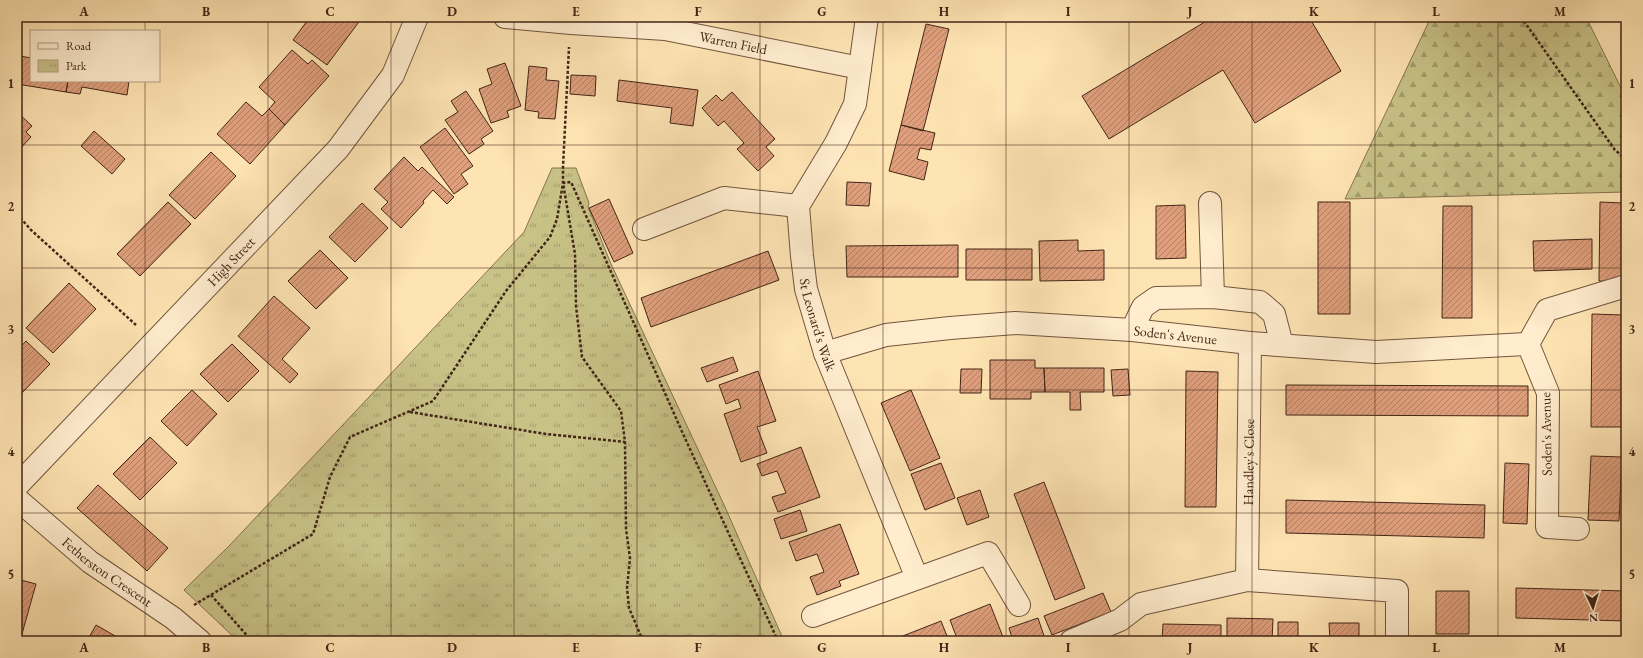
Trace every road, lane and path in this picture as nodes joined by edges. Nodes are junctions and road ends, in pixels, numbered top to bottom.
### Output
1 (417, 17) edge
2 (505, 17) edge
3 (867, 17) edge
4 (1521, 17) edge
5 (571, 23) junction
6 (860, 68) junction
7 (1626, 159) edge
8 (564, 182) junction
9 (1210, 203) dead end
10 (798, 206) junction
11 (17, 214) edge
12 (644, 229) dead end
13 (1626, 286) edge
14 (1213, 297) junction
15 (1132, 330) junction
16 (154, 342) junction
17 (1250, 343) junction
18 (1528, 344) junction
19 (1282, 345) junction
20 (825, 353) junction
21 (410, 412) junction
22 (625, 442) junction
23 (17, 486) edge
24 (17, 499) edge
25 (1578, 529) dead end
26 (917, 578) junction
27 (1246, 580) junction
28 (211, 595) junction
29 (1019, 605) dead end
30 (812, 616) dead end
31 (174, 618) junction
32 (200, 641) edge
33 (252, 641) edge
34 (642, 641) edge
35 (778, 641) edge
36 (1071, 641) edge
37 (1397, 641) edge

1 - 16 street, High Street
2 - 5 street, Warren Field
3 - 6 street
4 - 7 path
5 - 6 street, Warren Field
5 - 8 path
6 - 10 street
8 - 21 path
8 - 22 path
8 - 35 path
9 - 14 street
10 - 12 street
10 - 20 street, St Leonard's Walk
11 - 16 path
13 - 18 street
14 - 15 street
14 - 19 street
15 - 17 street, Soden's Avenue
15 - 20 street, Soden's Avenue
16 - 23 street, High Street
17 - 19 street, Soden's Avenue
17 - 27 street, Handley's Close
18 - 19 street, Soden's Avenue
18 - 25 street, Soden's Avenue
20 - 26 street, St Leonard's Walk
21 - 22 path
21 - 28 path
22 - 34 path
24 - 31 street, Fetherston Crescent
26 - 29 street
26 - 30 street
27 - 36 street
27 - 37 street
28 - 31 path
28 - 33 path
31 - 32 street, Fetherston Crescent

